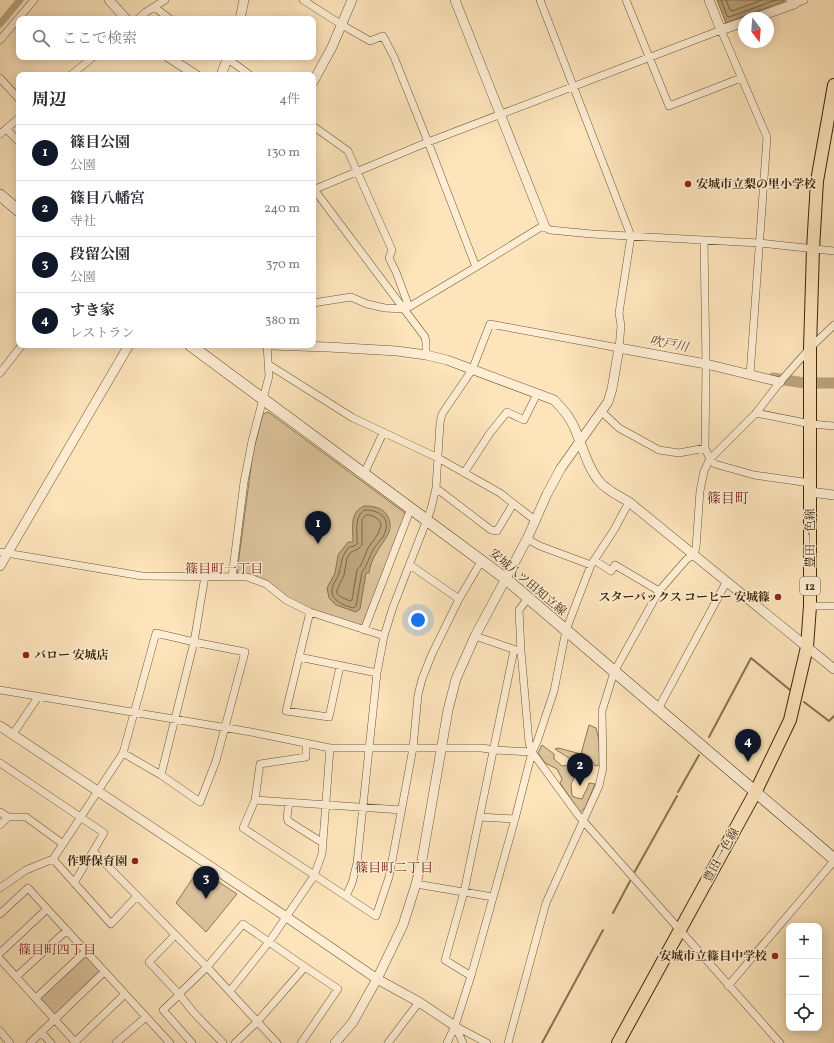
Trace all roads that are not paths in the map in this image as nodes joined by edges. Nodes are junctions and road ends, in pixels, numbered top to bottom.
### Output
1 (34, 0) edge
2 (109, 0) edge
3 (165, 0) edge
4 (244, 0) edge
5 (303, 0) edge
6 (352, 0) edge
7 (455, 0) edge
8 (540, 0) edge
9 (626, 0) edge
10 (709, 0) edge
11 (804, 0) edge
12 (792, 2) edge
13 (154, 7) junction
14 (769, 12) edge
15 (20, 16) edge
16 (123, 16) edge
17 (142, 16) edge
18 (166, 16) edge
19 (241, 16) edge
20 (16, 21) edge
21 (738, 24) edge
22 (342, 26) junction
23 (721, 30) junction
24 (0, 40) edge
25 (649, 58) junction
26 (90, 60) edge
27 (173, 60) edge
28 (226, 60) edge
29 (228, 60) edge
30 (76, 72) edge
31 (191, 72) edge
32 (223, 72) edge
33 (246, 72) edge
34 (0, 78) edge
35 (316, 78) edge
36 (741, 78) junction
37 (834, 85) edge
38 (574, 87) junction
39 (16, 96) edge
40 (500, 114) junction
41 (16, 121) edge
42 (316, 128) edge
43 (3, 132) edge
44 (16, 140) edge
45 (428, 142) junction
46 (358, 172) junction
47 (316, 188) edge
48 (316, 193) edge
49 (0, 195) edge
50 (16, 208) edge
51 (545, 227) junction
52 (631, 236) junction
53 (704, 241) junction
54 (759, 244) junction
55 (813, 249) junction
56 (834, 251) edge
57 (476, 267) junction
58 (316, 303) edge
59 (406, 308) junction
60 (834, 325) edge
61 (316, 347) edge
62 (20, 348) edge
63 (127, 348) edge
64 (199, 348) edge
65 (267, 348) edge
66 (620, 348) junction
67 (810, 348) junction
68 (426, 354) junction
69 (269, 364) junction
70 (706, 364) junction
71 (472, 370) junction
72 (0, 373) edge
73 (750, 374) junction
74 (780, 382) junction
75 (537, 394) junction
76 (263, 399) junction
77 (602, 412) junction
78 (756, 413) junction
79 (811, 424) junction
80 (834, 426) edge
81 (383, 433) junction
82 (580, 442) junction
83 (705, 448) junction
84 (438, 458) junction
85 (710, 459) junction
86 (464, 473) junction
87 (364, 474) junction
88 (810, 487) junction
89 (436, 488) junction
90 (834, 495) edge
91 (629, 502) junction
92 (513, 504) junction
93 (411, 508) junction
94 (427, 520) junction
95 (536, 521) junction
96 (527, 539) junction
97 (4, 553) edge
98 (693, 555) junction
99 (482, 560) junction
100 (593, 562) junction
101 (410, 565) junction
102 (0, 566) edge
103 (205, 576) junction
104 (232, 577) junction
105 (506, 578) junction
106 (727, 581) junction
107 (659, 591) junction
108 (528, 598) junction
109 (459, 599) junction
110 (810, 606) junction
111 (834, 606) edge
112 (310, 612) junction
113 (364, 630) junction
114 (566, 630) junction
115 (384, 636) junction
116 (475, 636) junction
117 (194, 642) junction
118 (807, 647) junction
119 (518, 651) junction
120 (299, 657) junction
121 (340, 666) junction
122 (834, 669) edge
123 (614, 672) junction
124 (377, 673) junction
125 (0, 690) edge
126 (38, 697) junction
127 (658, 709) junction
128 (134, 713) junction
129 (174, 719) junction
130 (0, 726) edge
131 (225, 728) junction
132 (13, 734) junction
133 (306, 743) junction
134 (330, 748) junction
135 (370, 748) junction
136 (412, 748) junction
137 (441, 748) junction
138 (494, 750) junction
139 (532, 752) junction
140 (123, 753) junction
141 (0, 763) edge
142 (161, 775) junction
143 (98, 790) junction
144 (755, 793) junction
145 (255, 800) junction
146 (289, 802) junction
147 (326, 804) junction
148 (363, 808) junction
149 (402, 810) junction
150 (0, 812) edge
151 (81, 816) junction
152 (8, 817) junction
153 (480, 817) junction
154 (515, 819) junction
155 (583, 821) junction
156 (0, 825) edge
157 (322, 843) junction
158 (63, 844) junction
159 (94, 852) junction
160 (53, 859) junction
161 (834, 860) edge
162 (314, 876) junction
163 (74, 883) junction
164 (416, 884) junction
165 (0, 888) edge
166 (464, 892) junction
167 (136, 896) junction
168 (346, 896) junction
169 (493, 897) junction
170 (47, 909) junction
171 (0, 914) edge
172 (285, 916) junction
173 (66, 930) junction
174 (680, 931) junction
175 (174, 935) junction
176 (268, 942) junction
177 (86, 951) junction
178 (0, 953) edge
179 (0, 960) edge
180 (207, 967) junction
181 (305, 967) junction
182 (104, 972) junction
183 (471, 976) junction
184 (16, 977) junction
185 (377, 979) junction
186 (728, 986) junction
187 (230, 991) junction
188 (125, 994) junction
189 (179, 994) junction
190 (36, 998) junction
191 (418, 1002) junction
192 (146, 1016) junction
193 (54, 1020) junction
194 (257, 1022) junction
195 (455, 1026) junction
196 (0, 1031) edge
197 (41, 1032) junction
198 (75, 1042) edge
199 (166, 1042) edge
200 (10, 1043) edge
201 (30, 1043) edge
202 (51, 1043) edge
203 (116, 1043) edge
204 (192, 1043) edge
205 (223, 1043) edge
206 (235, 1043) edge
207 (277, 1043) edge
208 (301, 1043) edge
209 (335, 1043) edge
210 (388, 1043) edge
211 (447, 1043) edge
212 (463, 1043) edge
213 (487, 1043) edge
214 (508, 1043) edge
215 (618, 1043) edge
216 (780, 1043) edge

1 - 15 street
2 - 16 street
3 - 13 street
4 - 19 street
5 - 22 street
6 - 22 street
7 - 40 street
8 - 38 street
9 - 25 street
10 - 23 street
11 - 12 street
12 - 14 street
13 - 17 street
13 - 18 street
20 - 24 street
21 - 23 street
22 - 35 street
22 - 45 street
23 - 25 street
23 - 36 street
25 - 36 street
25 - 38 street
26 - 30 street
27 - 31 street
28 - 32 street
29 - 33 street
34 - 39 street
36 - 54 street
37 - 55 main road, 豊田一色線 / 12
38 - 40 street
38 - 52 street
40 - 45 street
40 - 51 street
41 - 43 street
42 - 46 street
43 - 44 street
45 - 46 street
45 - 57 street
46 - 47 street
46 - 59 street
48 - 59 street
49 - 50 main road
51 - 52 street
51 - 57 street
52 - 53 street
52 - 66 street
53 - 54 street
53 - 70 street
54 - 55 street
54 - 73 street
55 - 56 street
55 - 67 main road, 豊田一色線 / 12
57 - 59 street
58 - 59 street
59 - 68 street
60 - 67 street
61 - 68 street
62 - 72 street
63 - 97 street
64 - 76 main road, 安城八ツ田知立線
65 - 69 street
66 - 70 street
66 - 71 street
66 - 77 street
67 - 74 street
67 - 79 main road, 豊田一色線 / 12
68 - 71 street
69 - 76 street
69 - 81 street
70 - 73 street
70 - 83 street
71 - 75 street
71 - 84 street
73 - 74 street
74 - 78 street
75 - 82 street
75 - 86 street
76 - 87 main road, 安城八ツ田知立線
76 - 104 street
77 - 82 street
77 - 83 street
78 - 79 street
78 - 85 street
79 - 80 street
79 - 88 main road, 豊田一色線 / 12
81 - 84 street
81 - 87 street
82 - 91 street
82 - 95 street
83 - 85 street
84 - 86 street
84 - 89 street
85 - 88 street
85 - 98 street
86 - 92 street
87 - 93 main road, 安城八ツ田知立線
88 - 90 street
88 - 110 main road, 豊田一色線 / 12
89 - 92 street
89 - 94 street
91 - 98 street
91 - 100 street
92 - 95 street
93 - 94 main road, 安城八ツ田知立線
93 - 113 street
94 - 99 main road, 安城八ツ田知立線
94 - 101 street
95 - 96 street
96 - 100 street
96 - 105 street
97 - 102 street
97 - 103 street
98 - 106 street
98 - 107 street
99 - 105 main road, 安城八ツ田知立線
99 - 109 street
100 - 107 street
100 - 114 street
101 - 109 street
101 - 115 street
103 - 104 street
103 - 117 street
104 - 112 street
105 - 108 main road, 安城八ツ田知立線
105 - 116 street
106 - 118 street
106 - 127 street
107 - 123 street
108 - 114 main road, 安城八ツ田知立線
108 - 119 street
109 - 136 street
110 - 111 street
110 - 118 main road, 豊田一色線 / 12
112 - 113 street
112 - 120 street
113 - 115 street
114 - 123 main road, 安城八ツ田知立線
114 - 139 street
115 - 124 street
116 - 119 street
116 - 137 street
117 - 128 street
117 - 129 street
117 - 131 street
118 - 122 street
118 - 144 main road, 豊田一色線 / 12
119 - 138 street
119 - 139 street
120 - 121 street
120 - 121 street
121 - 124 street
123 - 127 main road, 安城八ツ田知立線
123 - 155 street
124 - 135 street
125 - 126 street
126 - 128 street
126 - 132 street
127 - 144 main road, 安城八ツ田知立線
128 - 129 street
128 - 140 street
129 - 131 street
129 - 142 street
130 - 132 street
131 - 133 street
131 - 142 street
132 - 143 street
133 - 134 street
133 - 145 street
134 - 135 street
134 - 147 street
135 - 136 street
135 - 148 street
136 - 137 street
136 - 149 street
137 - 138 street
137 - 164 street
138 - 139 street
138 - 153 street
139 - 154 street
139 - 155 street
140 - 142 street
140 - 143 street
141 - 151 street
143 - 151 street
143 - 172 street
144 - 161 main road, 安城八ツ田知立線
144 - 174 main road, 豊田一色線 / 12
145 - 146 street
145 - 162 street
146 - 147 street
146 - 157 street
147 - 148 street
147 - 157 street
148 - 149 street
148 - 168 street
149 - 168 street
150 - 152 street
151 - 158 street
151 - 159 street
152 - 156 street
152 - 158 street
153 - 154 street
153 - 166 street
154 - 169 street
155 - 174 street
155 - 214 street
157 - 162 street
158 - 160 street
159 - 163 street
159 - 167 street
160 - 163 street
160 - 165 street
161 - 186 street
162 - 168 street
162 - 172 street
163 - 167 street
164 - 166 street
164 - 185 street
166 - 169 street
166 - 183 street
167 - 175 street
169 - 183 street
170 - 171 street
170 - 173 street
170 - 178 street
172 - 176 street
172 - 185 street
173 - 177 street
173 - 184 street
174 - 186 street
174 - 215 main road, 豊田一色線 / 12
175 - 180 street
175 - 189 street
176 - 180 street
176 - 181 street
176 - 187 street
177 - 182 street
177 - 190 street
179 - 184 street
180 - 187 street
180 - 189 street
181 - 194 street
181 - 208 street
182 - 188 street
182 - 193 street
183 - 195 street
184 - 190 street
185 - 191 street
185 - 209 street
186 - 216 street
187 - 194 street
188 - 192 street
188 - 198 street
189 - 204 street
189 - 205 street
190 - 193 street
191 - 195 street
191 - 210 street
192 - 199 street
192 - 203 street
193 - 197 street
193 - 198 street
194 - 206 street
194 - 207 street
195 - 211 street
195 - 212 street
195 - 213 street
196 - 200 street
197 - 201 street
197 - 202 street

